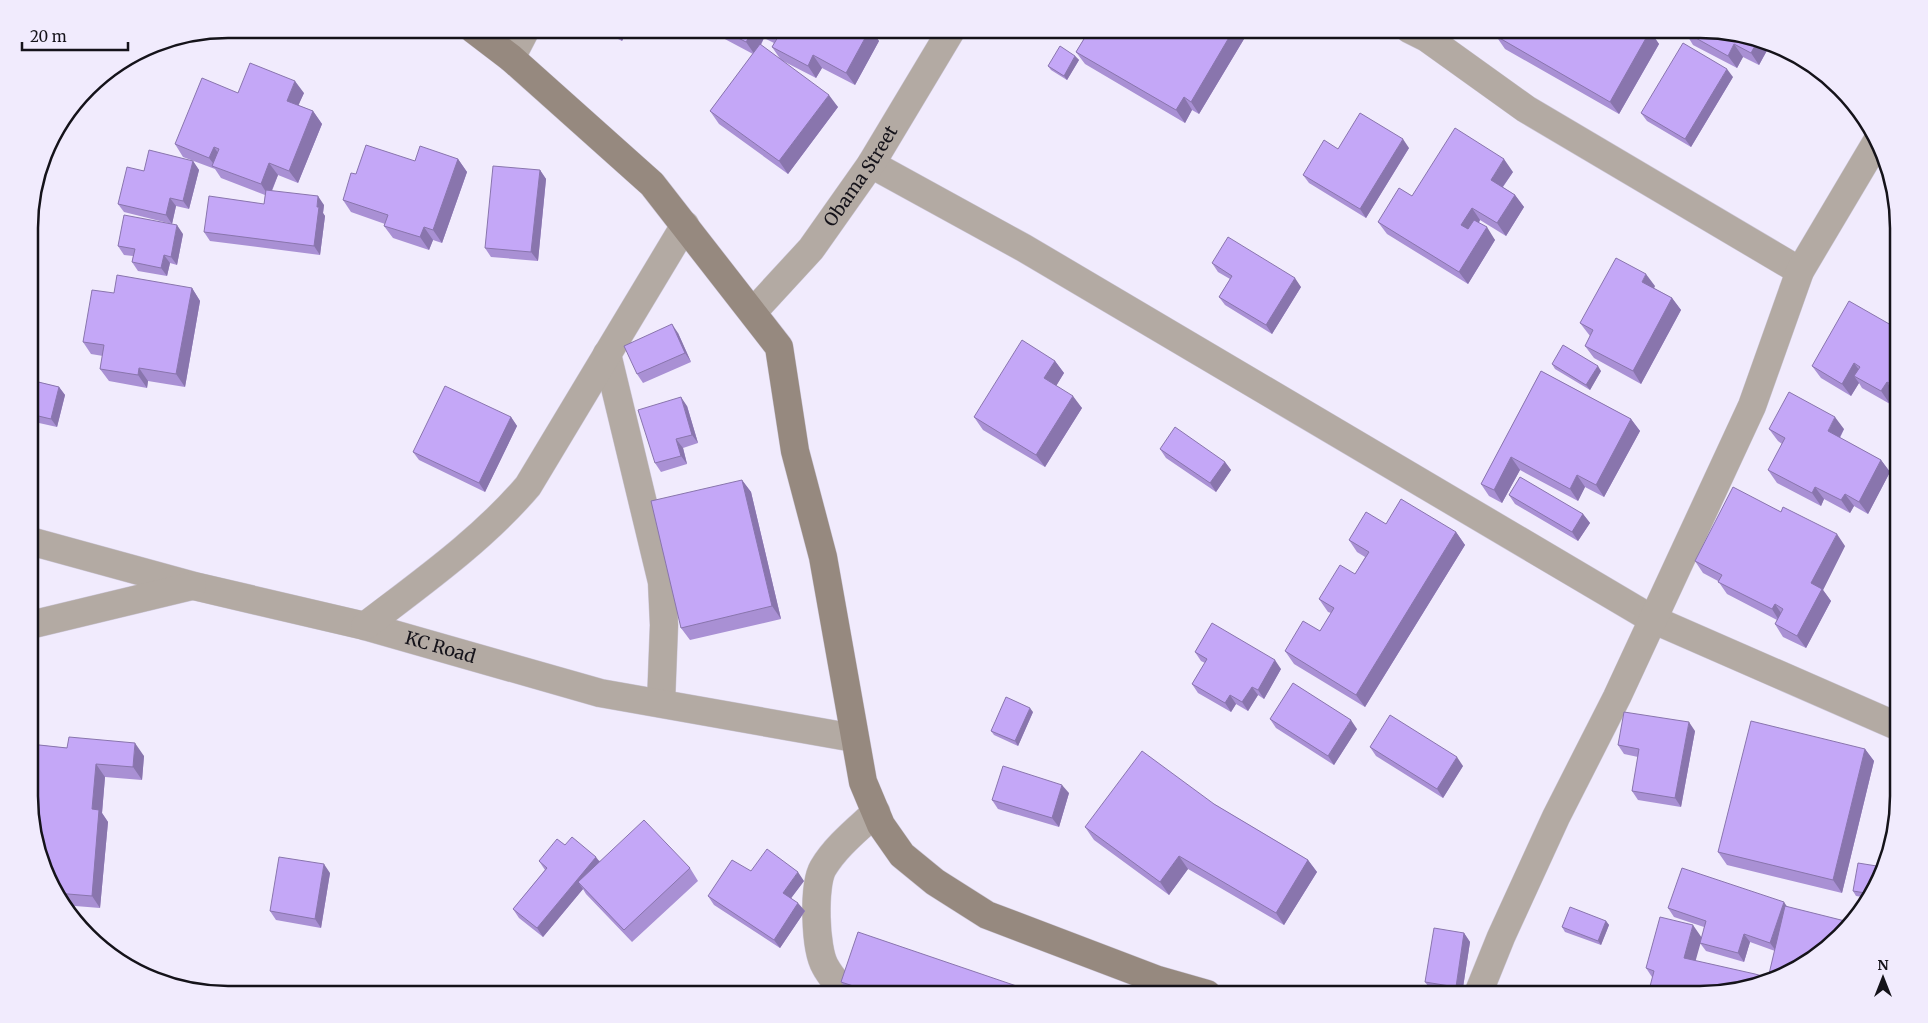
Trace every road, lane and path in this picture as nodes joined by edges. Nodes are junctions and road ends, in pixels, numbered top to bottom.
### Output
1 (485, 38) edge
2 (521, 38) edge
3 (947, 38) edge
4 (1431, 38) edge
5 (511, 58) junction
6 (1873, 148) edge
7 (871, 164) junction
8 (685, 225) junction
9 (1800, 271) junction
10 (753, 312) junction
11 (607, 354) junction
12 (38, 543) edge
13 (194, 586) junction
14 (1652, 619) junction
15 (38, 623) edge
16 (365, 626) junction
17 (661, 703) junction
18 (1890, 723) edge
19 (854, 738) junction
20 (876, 812) junction
21 (839, 986) edge
22 (1179, 986) edge
23 (1481, 986) edge

1 - 5 street
2 - 5 street
3 - 7 street, Obama Street
4 - 9 street
5 - 8 street
6 - 9 street
7 - 10 street, Obama Street
7 - 14 street
8 - 10 street
8 - 11 street
9 - 14 street
10 - 19 street
11 - 16 street
11 - 17 street
12 - 13 street, KC Road
13 - 15 street
13 - 16 street, KC Road
14 - 18 street
14 - 23 street
16 - 17 street, KC Road
17 - 19 street, KC Road
19 - 20 street
20 - 21 street
20 - 22 street

